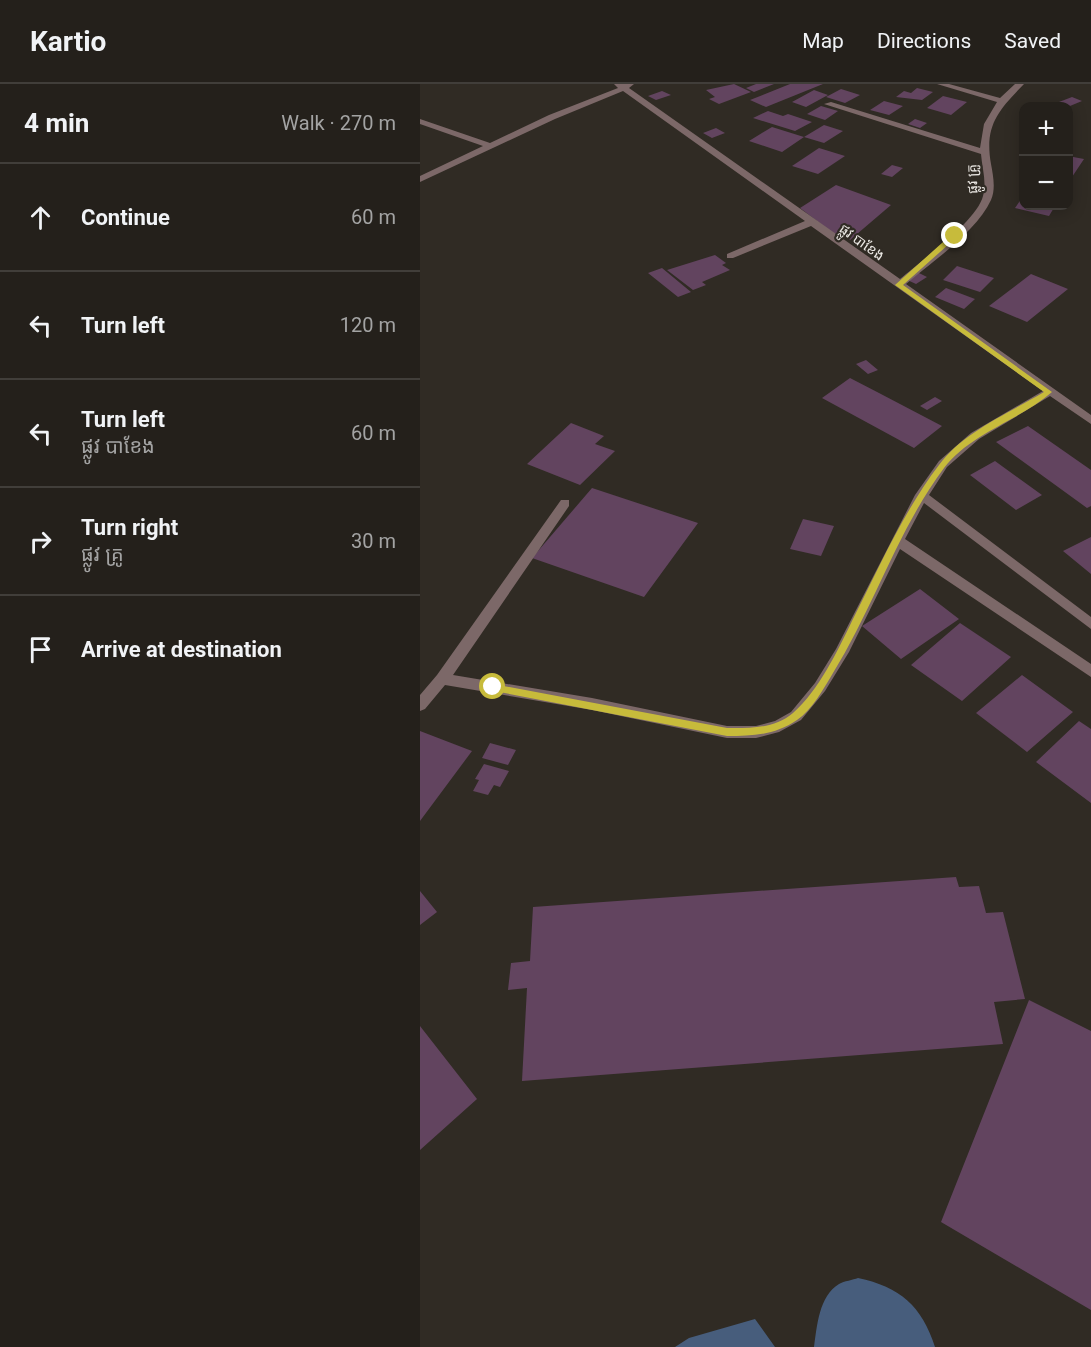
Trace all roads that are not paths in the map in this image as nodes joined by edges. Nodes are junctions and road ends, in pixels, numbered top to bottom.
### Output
1 (941, 84) edge
2 (1020, 84) edge
3 (625, 85) edge
4 (1000, 101) junction
5 (828, 104) dead end
6 (420, 121) edge
7 (490, 146) junction
8 (984, 152) junction
9 (420, 179) edge
10 (812, 222) junction
11 (730, 256) dead end
12 (899, 285) junction
13 (1049, 392) junction
14 (1091, 420) edge
15 (921, 495) junction
16 (565, 502) dead end
17 (897, 540) junction
18 (1091, 624) edge
19 (1091, 671) edge
20 (442, 679) junction
21 (420, 705) edge

1 - 4 street
2 - 4 street, ផ្លូវ គ្រូ
3 - 7 street
3 - 10 street, ផ្លូវ បាខែង
4 - 8 street, ផ្លូវ គ្រូ
5 - 8 street
6 - 7 street
7 - 9 street
8 - 12 street, ផ្លូវ គ្រូ
10 - 11 street
10 - 12 street, ផ្លូវ បាខែង
12 - 13 street, ផ្លូវ បាខែង
13 - 14 street, ផ្លូវ បាខែង
13 - 15 street
15 - 17 street
15 - 18 street
16 - 20 street
17 - 19 street
17 - 20 street
20 - 21 street

